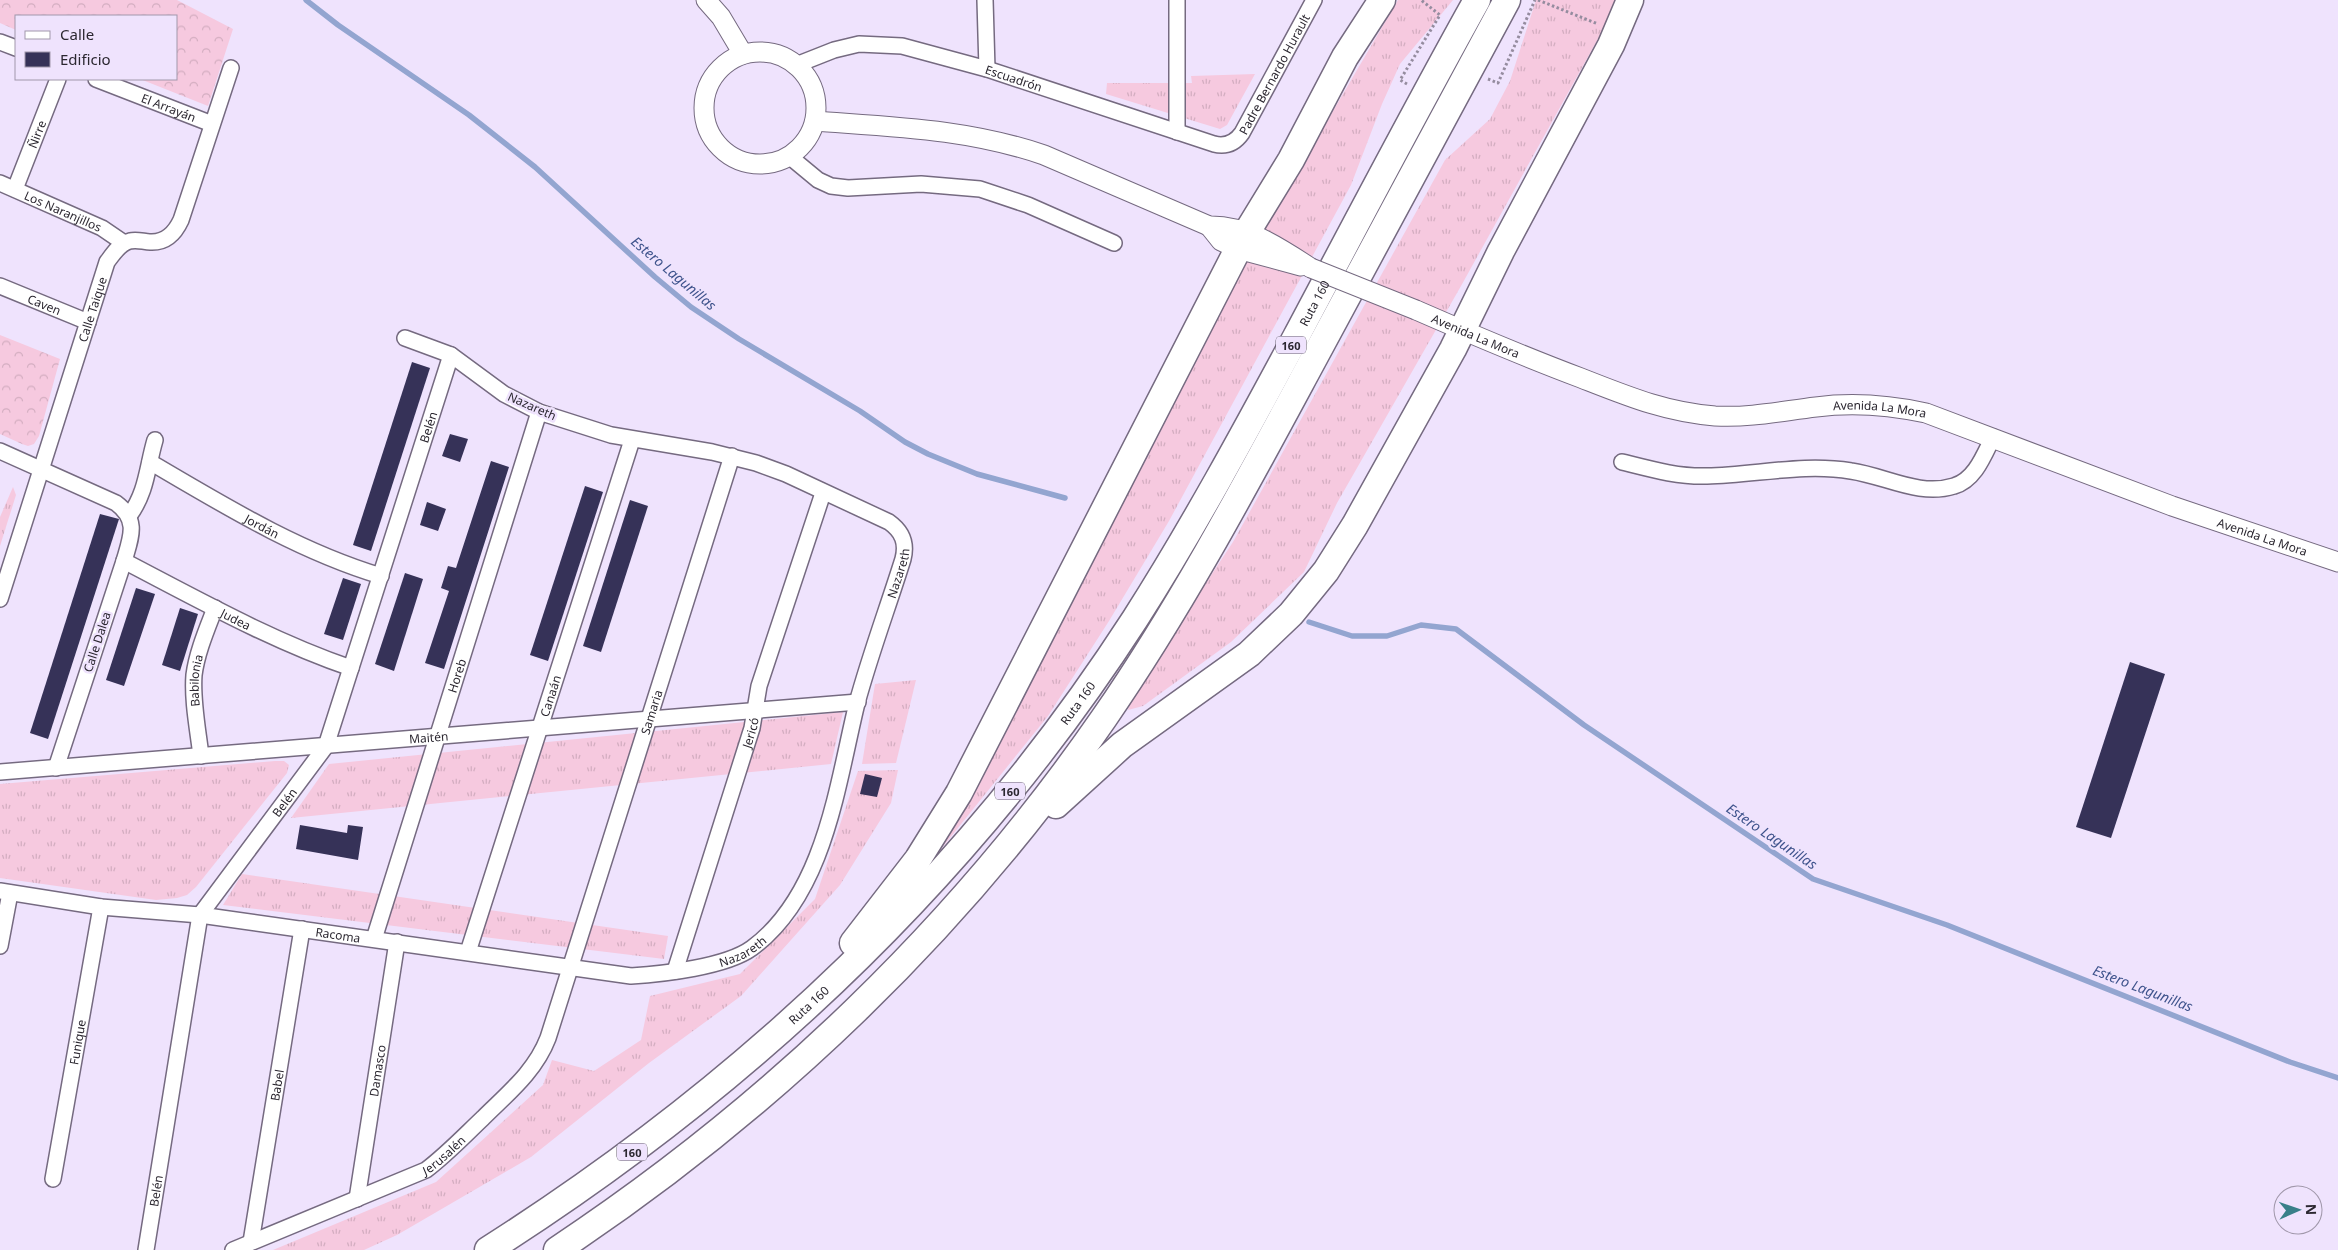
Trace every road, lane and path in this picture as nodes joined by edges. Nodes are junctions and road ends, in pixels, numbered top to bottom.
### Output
1 (706, 0) edge
2 (985, 0) edge
3 (1177, 0) edge
4 (1314, 0) edge
5 (1382, 0) edge
6 (1421, 0) edge
7 (1477, 0) edge
8 (1507, 0) edge
9 (1536, 0) edge
10 (1630, 0) edge
11 (1605, 27) dead end
12 (0, 42) edge
13 (15, 48) edge
14 (743, 54) junction
15 (796, 64) junction
16 (231, 68) dead end
17 (987, 69) junction
18 (1469, 71) junction
19 (58, 80) edge
20 (99, 80) edge
21 (1426, 95) junction
22 (815, 121) junction
23 (212, 124) junction
24 (1177, 132) junction
25 (1230, 144) joint
26 (789, 156) junction
27 (0, 183) edge
28 (15, 189) junction
29 (1242, 241) junction
30 (124, 243) junction
31 (1114, 243) dead end
32 (0, 286) edge
33 (88, 322) junction
34 (1462, 330) junction
35 (405, 338) dead end
36 (451, 355) junction
37 (539, 412) junction
38 (1993, 437) junction
39 (155, 440) dead end
40 (632, 440) junction
41 (0, 451) edge
42 (732, 456) junction
43 (150, 462) junction
44 (1622, 462) dead end
45 (41, 470) junction
46 (823, 493) junction
47 (129, 516) junction
48 (124, 561) junction
49 (2338, 562) edge
50 (381, 576) junction
51 (0, 599) edge
52 (215, 608) junction
53 (351, 668) junction
54 (858, 702) junction
55 (755, 710) junction
56 (649, 719) junction
57 (541, 728) junction
58 (437, 737) junction
59 (326, 746) junction
60 (201, 756) junction
61 (56, 768) junction
62 (0, 772) edge
63 (986, 871) junction
64 (5, 892) edge
65 (101, 907) junction
66 (200, 915) junction
67 (302, 929) junction
68 (374, 939) junction
69 (397, 942) junction
70 (0, 946) edge
71 (468, 952) junction
72 (569, 966) junction
73 (675, 971) junction
74 (768, 1042) junction
75 (53, 1179) dead end
76 (357, 1199) junction
77 (251, 1242) junction
78 (146, 1250) edge
79 (233, 1250) edge
80 (488, 1250) edge
81 (557, 1250) edge

1 - 14 street
2 - 17 street
3 - 24 street
4 - 25 street, Padre Bernardo Hurault
5 - 29 highway
6 - 21 path
7 - 21 highway, Ruta 160 / 160
8 - 18 highway, 160
9 - 11 path
9 - 18 path
10 - 34 highway
12 - 13 street
14 - 15 street
14 - 26 street
15 - 17 street, Escuadrón
15 - 22 street
16 - 23 street
17 - 24 street, Escuadrón
18 - 63 highway, 160
19 - 28 street, Ñirre
20 - 23 street, El Arrayán
21 - 74 highway, Ruta 160 / 160
22 - 26 street
22 - 29 street
23 - 30 street
24 - 25 street, Escuadrón
26 - 31 street
27 - 28 street, Los Naranjillos
28 - 30 street, Los Naranjillos
29 - 34 street, Avenida La Mora, bridge
29 - 74 highway
30 - 33 street, Calle Taique
32 - 33 street, Caven
33 - 45 street, Calle Taique
34 - 38 street, Avenida La Mora
34 - 63 highway
35 - 36 street, Nazareth
36 - 37 street, Nazareth
36 - 50 street, Belén
37 - 40 street, Nazareth
37 - 58 street, Horeb
38 - 44 street
38 - 49 street, Avenida La Mora
39 - 43 street
40 - 42 street, Nazareth
40 - 57 street, Canaán
41 - 45 street
42 - 46 street, Nazareth
42 - 56 street, Samaria
43 - 47 street
43 - 50 street, Jordán
45 - 47 street
45 - 51 street, Calle Taique
46 - 54 street, Nazareth
46 - 55 street, Jericó
47 - 48 street, Calle Dalea
48 - 52 street, Judea
48 - 61 street, Calle Dalea
50 - 53 street, Belén
52 - 53 street, Judea
52 - 60 street, Babilonia
53 - 59 street, Belén
54 - 55 street, Maitén
54 - 73 street, Nazareth
55 - 56 street, Maitén
55 - 73 street, Jericó
56 - 57 street, Maitén
56 - 72 street, Samaria
57 - 58 street, Maitén
57 - 71 street, Canaán
58 - 59 street, Maitén
58 - 68 street, Horeb
59 - 60 street, Maitén
59 - 66 street, Belén
60 - 61 street, Maitén
61 - 62 street, Maitén
63 - 81 highway, 160
64 - 65 street, Racoma
64 - 70 street
65 - 66 street, Racoma
65 - 75 street, Funique
66 - 67 street, Racoma
66 - 78 street, Belén
67 - 68 street, Racoma
67 - 77 street, Babel
68 - 69 street, Racoma
69 - 71 street, Racoma
69 - 76 street, Damasco
71 - 72 street, Racoma
72 - 73 street, Racoma
72 - 76 street, Jerusalén
74 - 80 highway, Ruta 160 / 160
76 - 77 street, Jerusalén
77 - 79 street, Jerusalén

